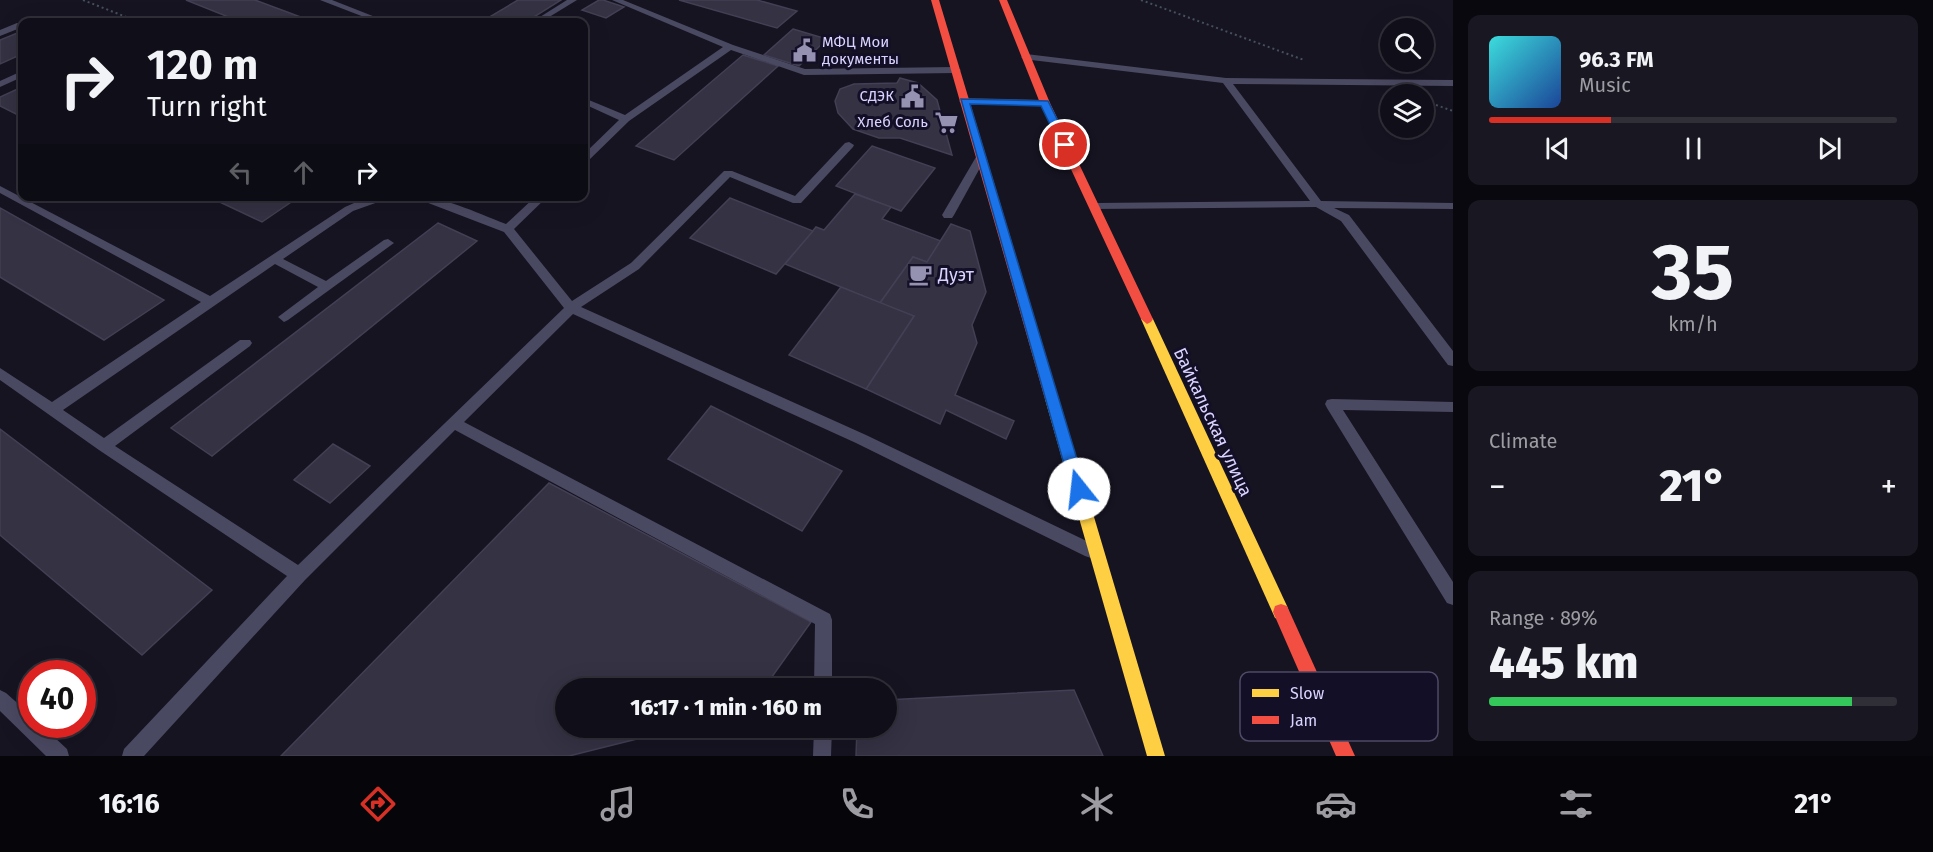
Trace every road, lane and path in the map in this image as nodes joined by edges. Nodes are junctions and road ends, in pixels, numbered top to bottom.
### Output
1 (83, 0) edge
2 (324, 0) edge
3 (573, 0) edge
4 (616, 0) edge
5 (935, 0) edge
6 (1003, 0) edge
7 (1141, 0) edge
8 (129, 18) edge
9 (373, 18) edge
10 (543, 18) edge
11 (17, 26) dead end
12 (0, 33) edge
13 (730, 46) junction
14 (1026, 57) junction
15 (1309, 62) dead end
16 (956, 70) junction
17 (18, 76) edge
18 (1226, 81) junction
19 (1453, 83) edge
20 (0, 84) edge
21 (964, 101) junction
22 (1045, 103) junction
23 (588, 104) edge
24 (626, 119) junction
25 (849, 145) dead end
26 (588, 155) edge
27 (981, 157) junction
28 (0, 189) edge
29 (18, 199) edge
30 (22, 201) edge
31 (369, 201) edge
32 (435, 201) edge
33 (538, 201) edge
34 (1318, 204) junction
35 (1453, 206) edge
36 (1095, 207) junction
37 (948, 215) dead end
38 (508, 229) junction
39 (388, 243) dead end
40 (274, 260) junction
41 (327, 287) junction
42 (210, 302) junction
43 (571, 308) junction
44 (284, 317) dead end
45 (245, 343) dead end
46 (1453, 360) edge
47 (0, 373) edge
48 (1453, 407) edge
49 (53, 409) junction
50 (454, 423) junction
51 (104, 446) junction
52 (1098, 554) junction
53 (299, 575) junction
54 (1453, 597) edge
55 (1308, 672) edge
56 (823, 678) edge
57 (0, 699) edge
58 (823, 738) edge
59 (1339, 741) edge
60 (60, 756) edge
61 (131, 756) edge
62 (822, 756) edge
63 (1156, 756) edge
64 (1346, 756) edge

1 - 8 path
2 - 9 lane
3 - 10 lane
4 - 13 lane
5 - 16 street
6 - 14 street
7 - 15 path
11 - 12 lane
13 - 16 lane
13 - 24 lane
14 - 18 lane
14 - 22 street, Байкальская улица
16 - 21 street
17 - 20 lane
18 - 19 lane
18 - 34 lane
21 - 22 lane
21 - 27 street
22 - 36 street, Байкальская улица
23 - 24 lane
24 - 26 lane
25 - 43 lane
27 - 37 lane
27 - 52 street
28 - 29 lane
30 - 42 lane
31 - 40 lane
32 - 38 lane
33 - 38 lane
34 - 35 lane
34 - 36 lane
34 - 46 lane
36 - 55 street, Байкальская улица
38 - 43 lane
39 - 41 lane
40 - 41 lane
40 - 42 lane
41 - 44 lane
42 - 49 lane
43 - 50 lane
43 - 52 lane
45 - 51 lane
47 - 49 lane
48 - 54 lane
49 - 51 lane
50 - 53 lane
50 - 56 lane
51 - 53 lane
52 - 63 street
53 - 61 lane
57 - 60 lane
58 - 62 lane
59 - 64 street, Байкальская улица

